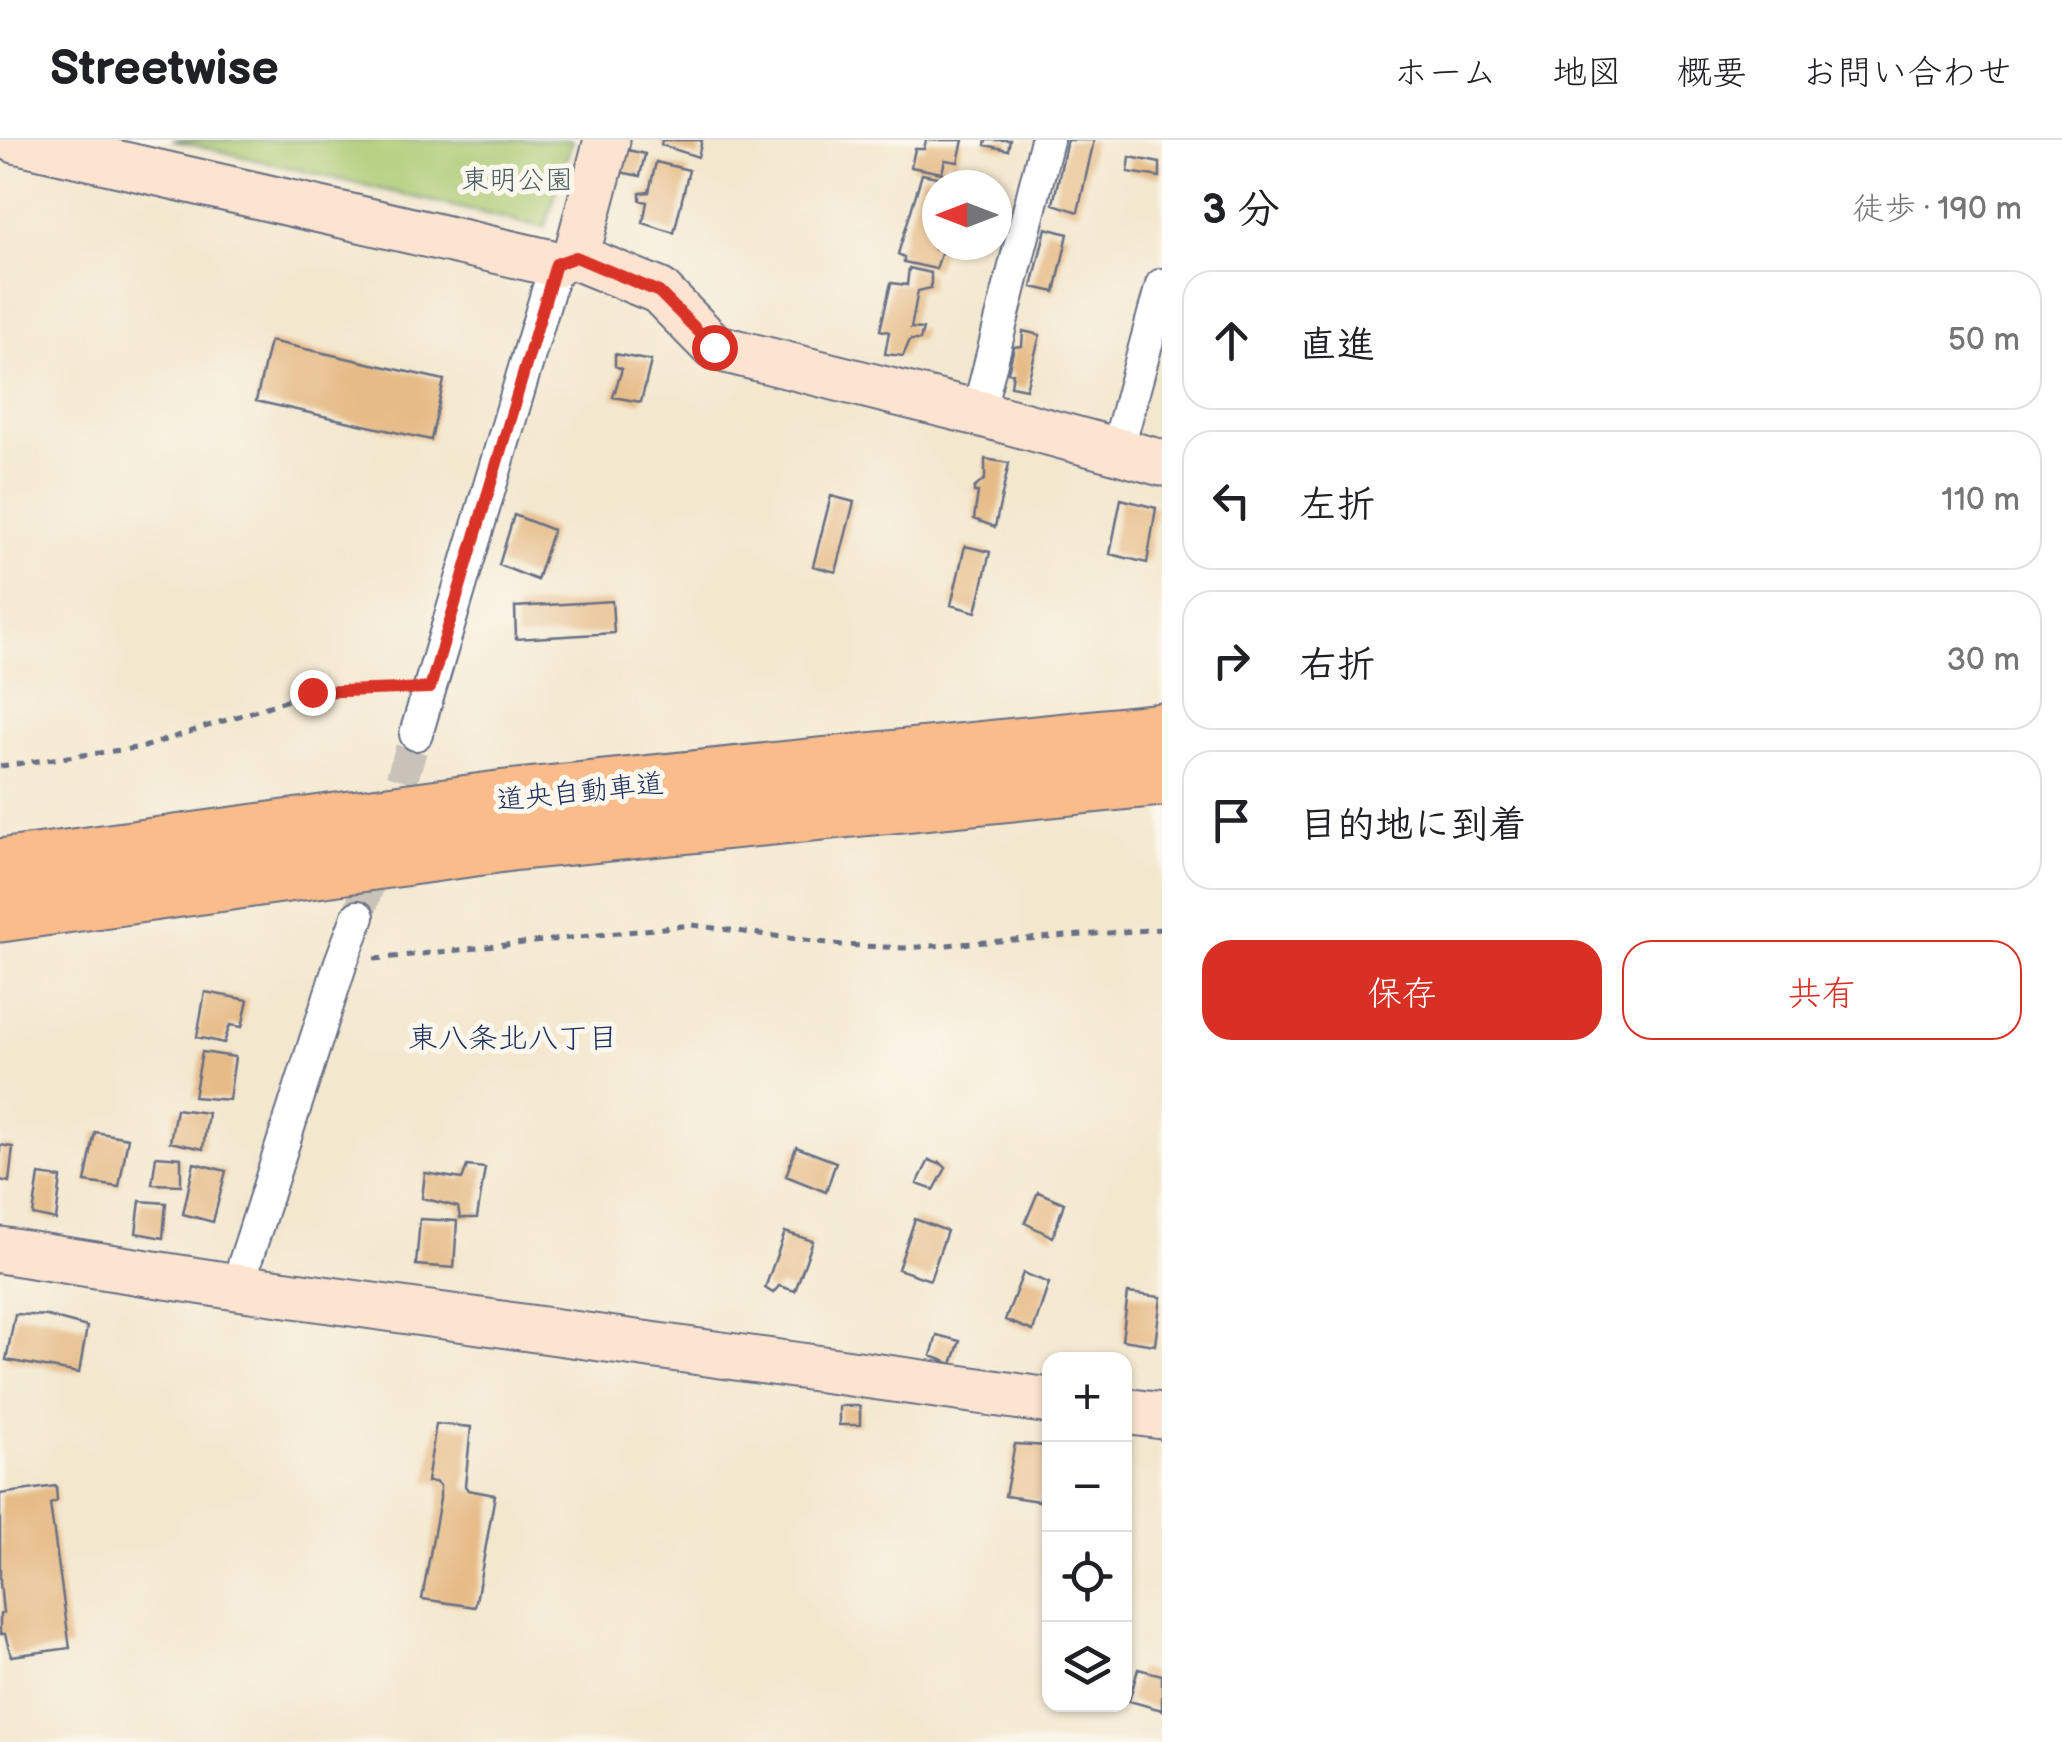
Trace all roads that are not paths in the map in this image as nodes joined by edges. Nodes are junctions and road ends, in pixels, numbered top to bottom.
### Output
1 (15, 140) edge
2 (607, 140) edge
3 (1047, 140) edge
4 (566, 260) junction
5 (1162, 285) edge
6 (978, 414) junction
7 (1118, 451) junction
8 (1162, 463) edge
9 (1162, 730) edge
10 (416, 734) tunnel mouth
11 (1162, 778) edge
12 (0, 867) edge
13 (0, 914) edge
14 (358, 916) tunnel mouth
15 (0, 1250) edge
16 (237, 1287) junction
17 (1042, 1400) edge
18 (1132, 1412) edge
19 (1162, 1416) edge

1 - 4 street
2 - 4 street
3 - 6 street
4 - 6 street
4 - 10 street
5 - 7 street
6 - 7 street
7 - 8 street
9 - 12 highway, 道央自動車道
11 - 13 highway, 道央自動車道
14 - 16 street
15 - 16 street
16 - 17 street
18 - 19 street

